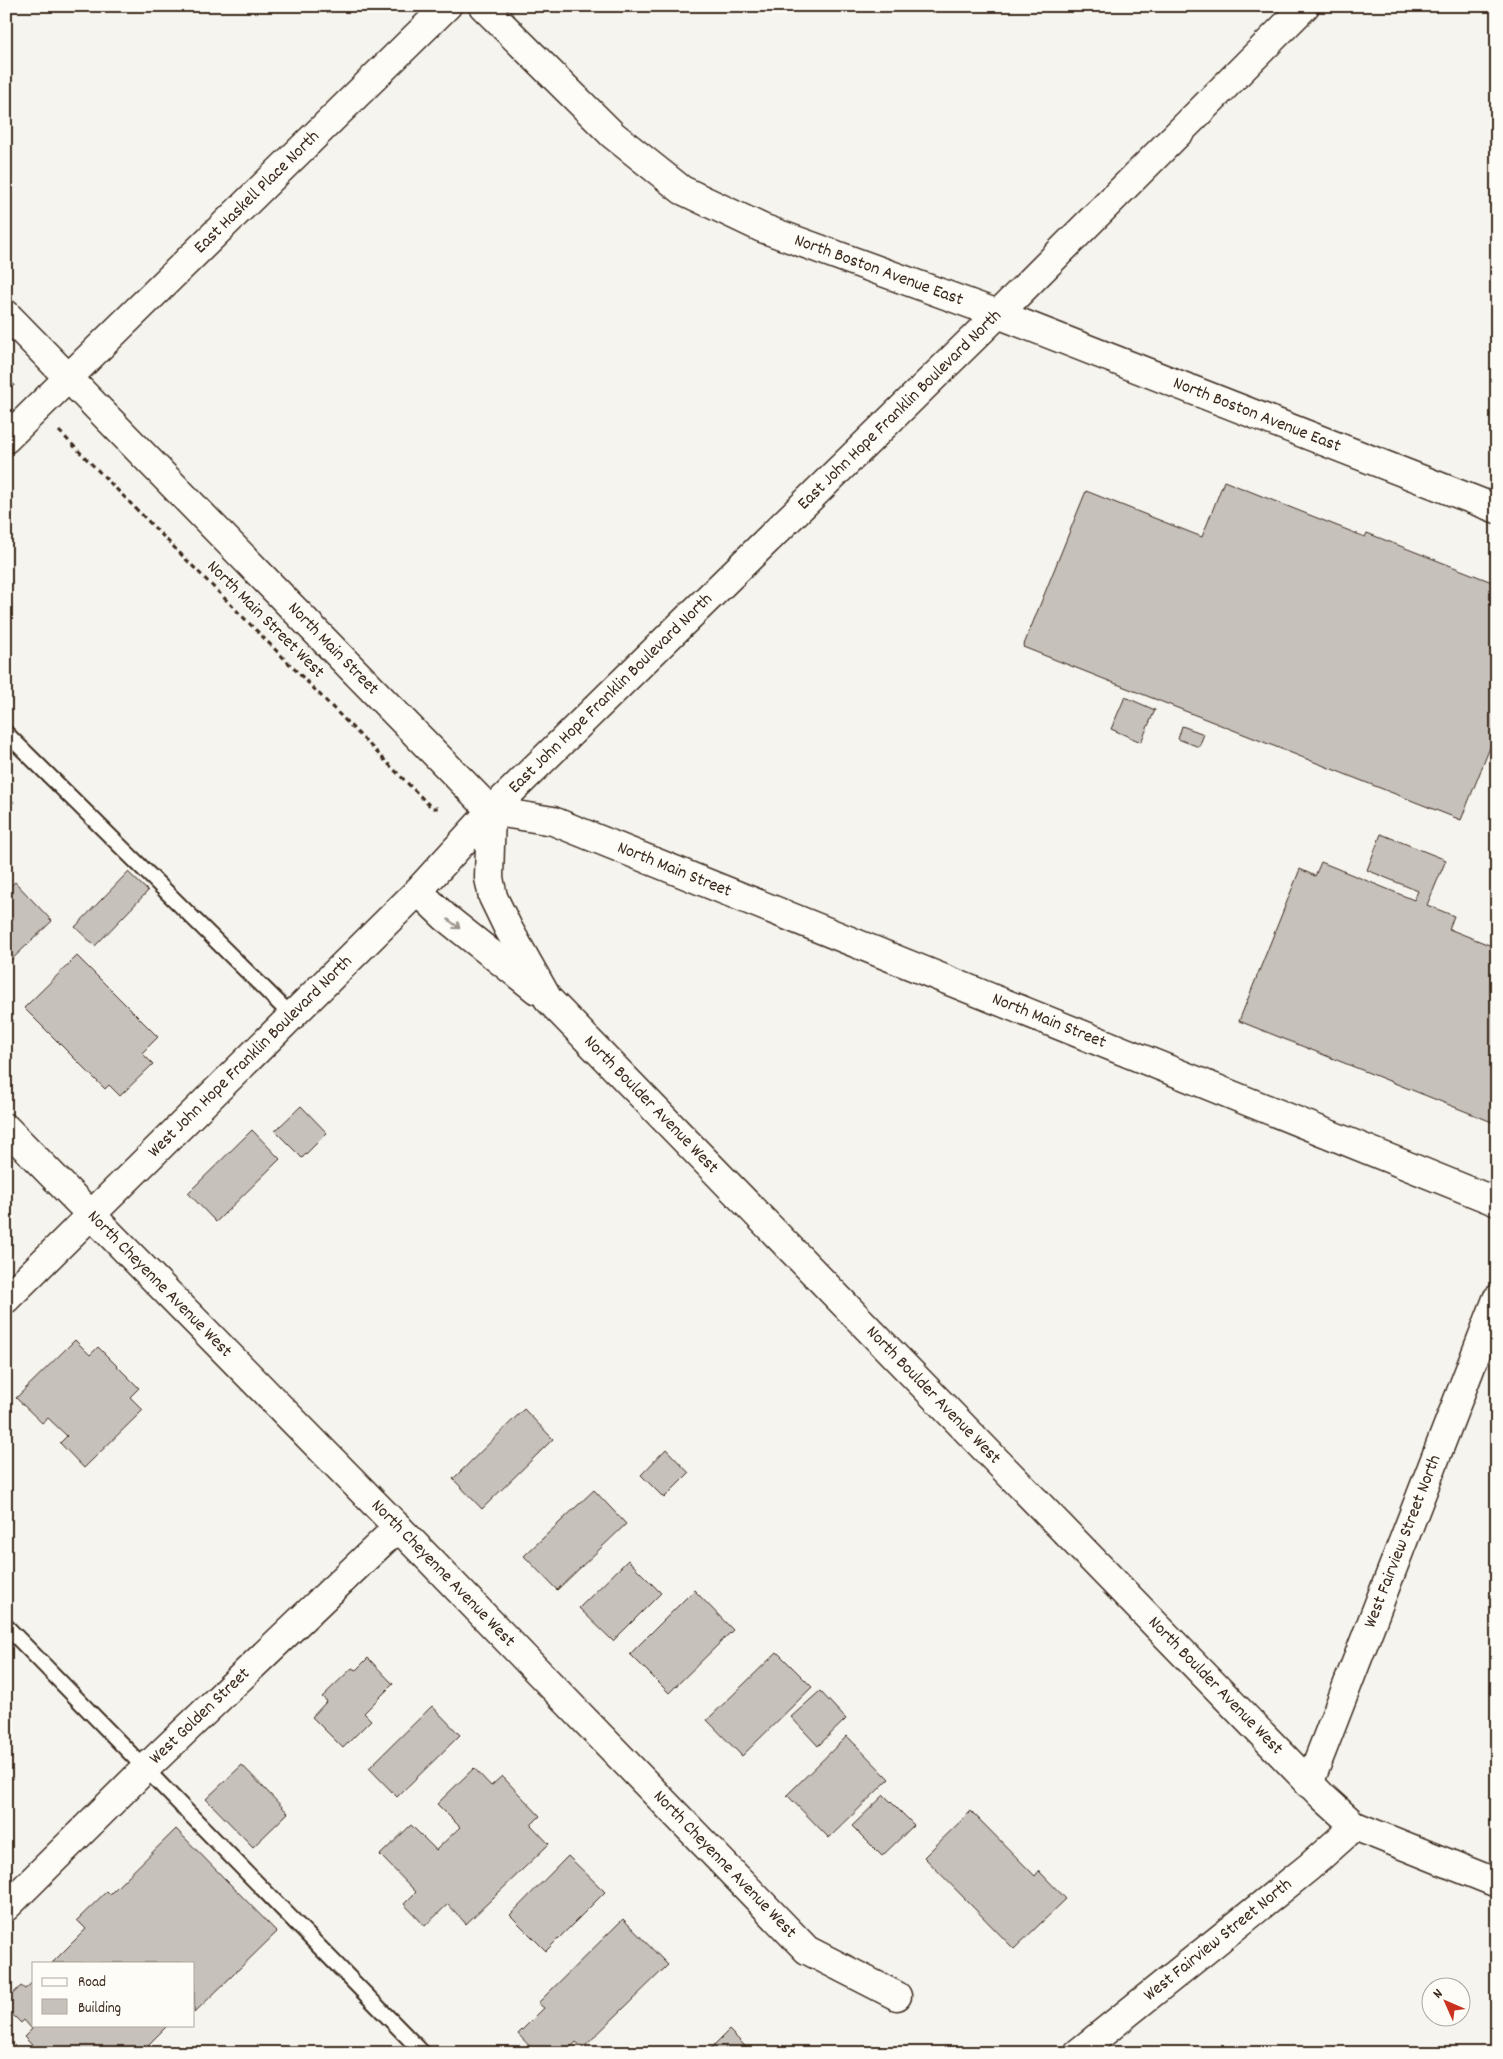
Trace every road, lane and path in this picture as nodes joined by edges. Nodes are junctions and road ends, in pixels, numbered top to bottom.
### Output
1 (447, 6) edge
2 (1305, 6) edge
3 (489, 8) edge
4 (6, 314) edge
5 (998, 314) junction
6 (69, 378) junction
7 (37, 410) junction
8 (6, 439) edge
9 (1497, 508) edge
10 (6, 733) edge
11 (442, 808) dead end
12 (491, 811) junction
13 (418, 891) junction
14 (548, 999) junction
15 (292, 1016) junction
16 (6, 1128) edge
17 (1497, 1202) edge
18 (92, 1214) junction
19 (6, 1299) edge
20 (1497, 1299) edge
21 (398, 1527) junction
22 (6, 1626) edge
23 (146, 1768) junction
24 (1309, 1784) junction
25 (1356, 1826) junction
26 (1497, 1883) edge
27 (6, 1906) edge
28 (896, 1996) dead end
29 (422, 2053) edge
30 (1078, 2053) edge

1 - 6 street, East Haskell Place North
2 - 5 street, East John Hope Franklin Boulevard North
3 - 5 street, North Boston Avenue East
4 - 6 street, North Main Street
5 - 9 street, North Boston Avenue East
5 - 12 street, East John Hope Franklin Boulevard North
6 - 7 street, East Haskell Place North
6 - 12 street, North Main Street
7 - 8 street, East Haskell Place North
7 - 11 path, North Main Street West
10 - 15 lane
12 - 13 street, West John Hope Franklin Boulevard North
12 - 14 street, North Boulder Avenue West
12 - 17 street, North Main Street
13 -> 14 street
13 - 15 street, West John Hope Franklin Boulevard North
14 - 24 street, North Boulder Avenue West
15 - 18 street, West John Hope Franklin Boulevard North
16 - 18 street, North Cheyenne Avenue West
18 - 19 street, West John Hope Franklin Boulevard North
18 - 21 street, North Cheyenne Avenue West
20 - 24 street, West Fairview Street North
21 - 23 street, West Golden Street
21 - 28 street, North Cheyenne Avenue West
22 - 23 lane
23 - 27 street, West Golden Street
23 - 29 lane
24 - 25 street, North Boulder Avenue West
25 - 26 street, North Boulder Avenue West
25 - 30 street, West Fairview Street North

